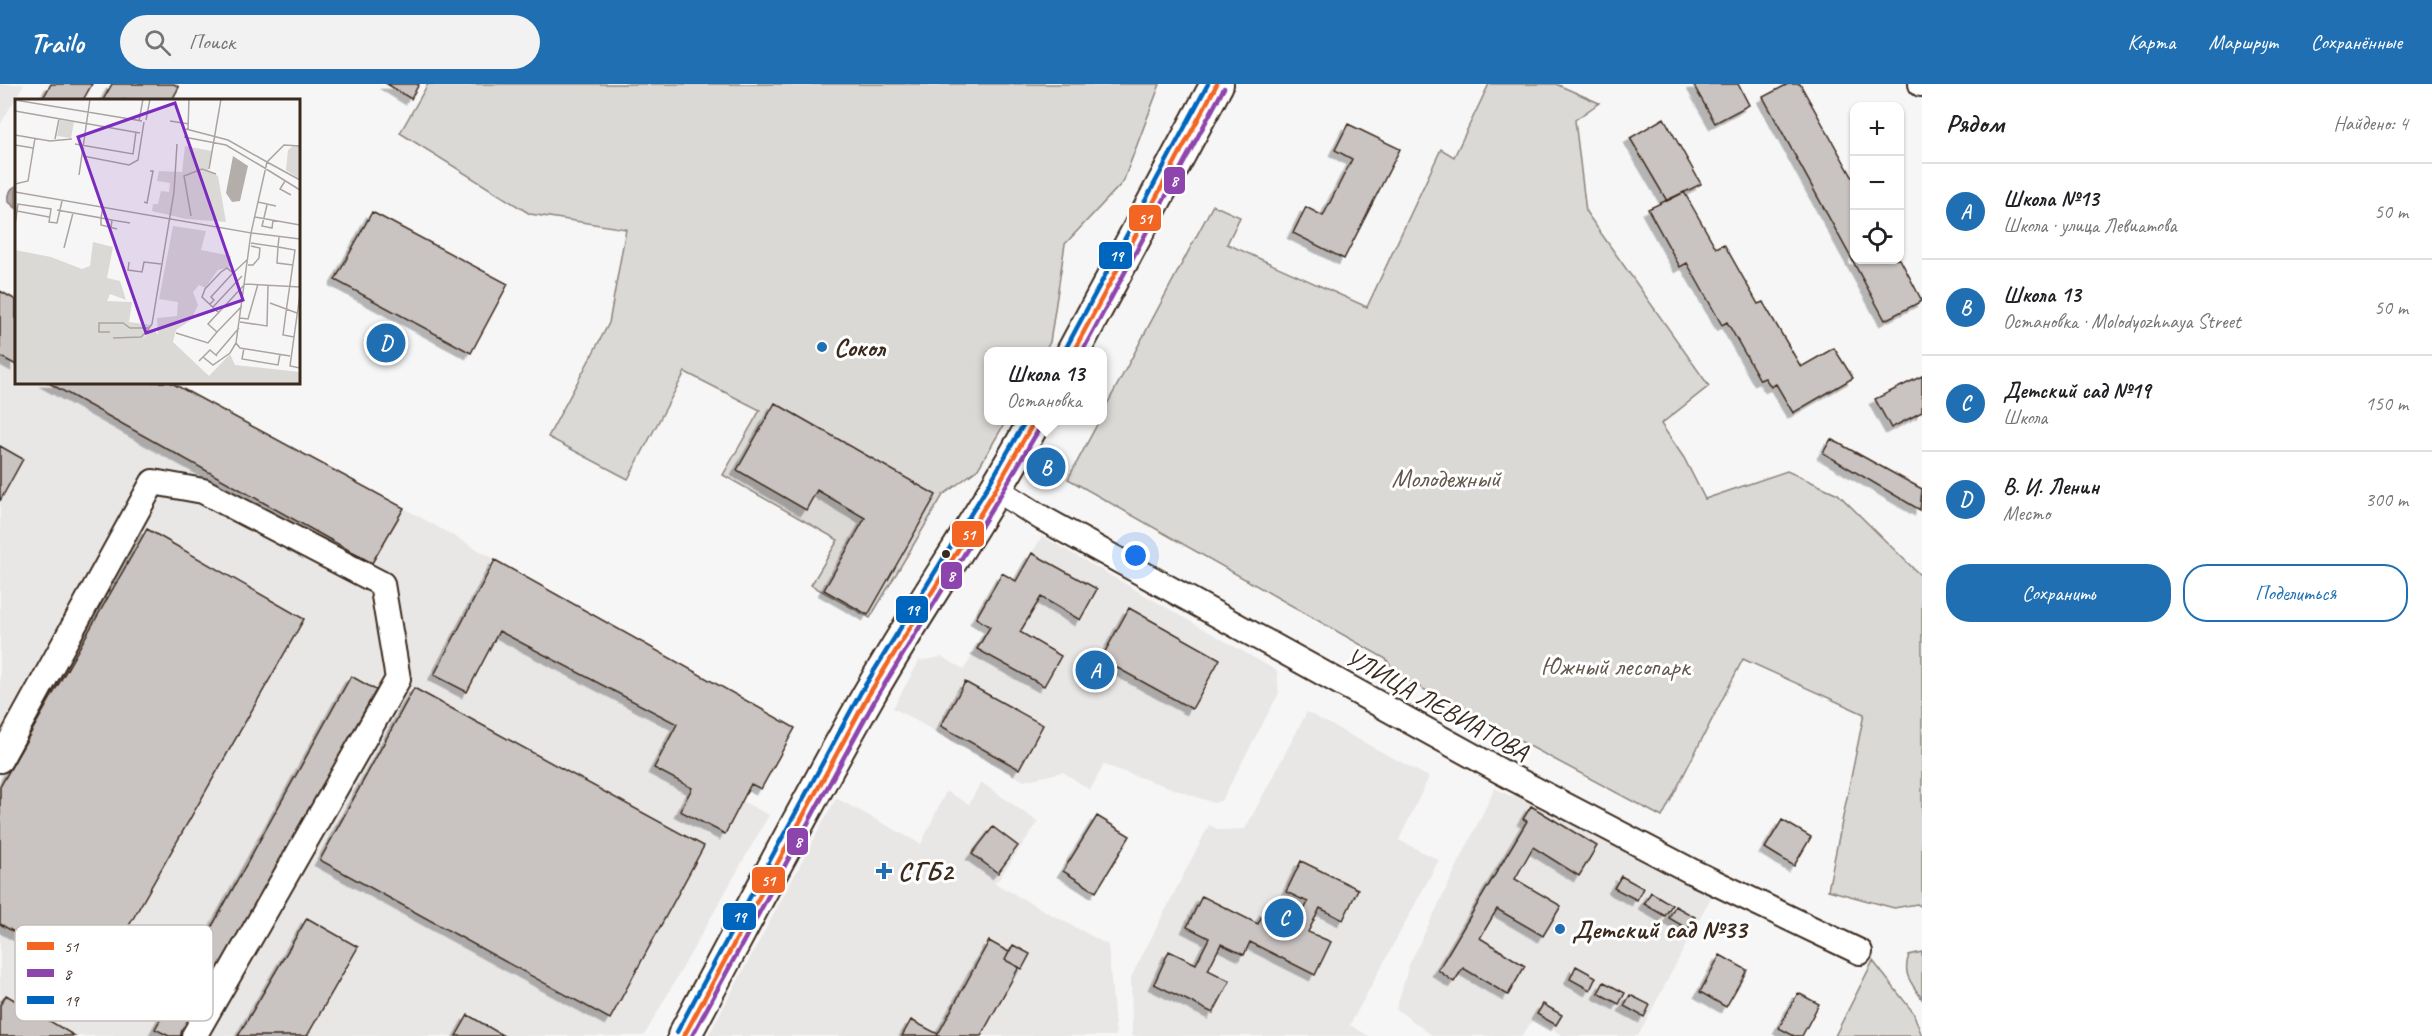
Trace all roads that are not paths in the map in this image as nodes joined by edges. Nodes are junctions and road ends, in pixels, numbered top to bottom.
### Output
1 (1217, 84) edge
2 (1075, 347) edge
3 (1032, 425) edge
4 (996, 489) junction
5 (0, 760) edge
6 (1860, 952) dead end
7 (213, 1003) edge
8 (203, 1021) edge
9 (194, 1036) edge
10 (684, 1036) edge

1 - 2 main road
3 - 4 main road
4 - 6 street, УЛИЦА ЛЕВИАТОВА
4 - 10 main road
5 - 7 street
8 - 9 street

